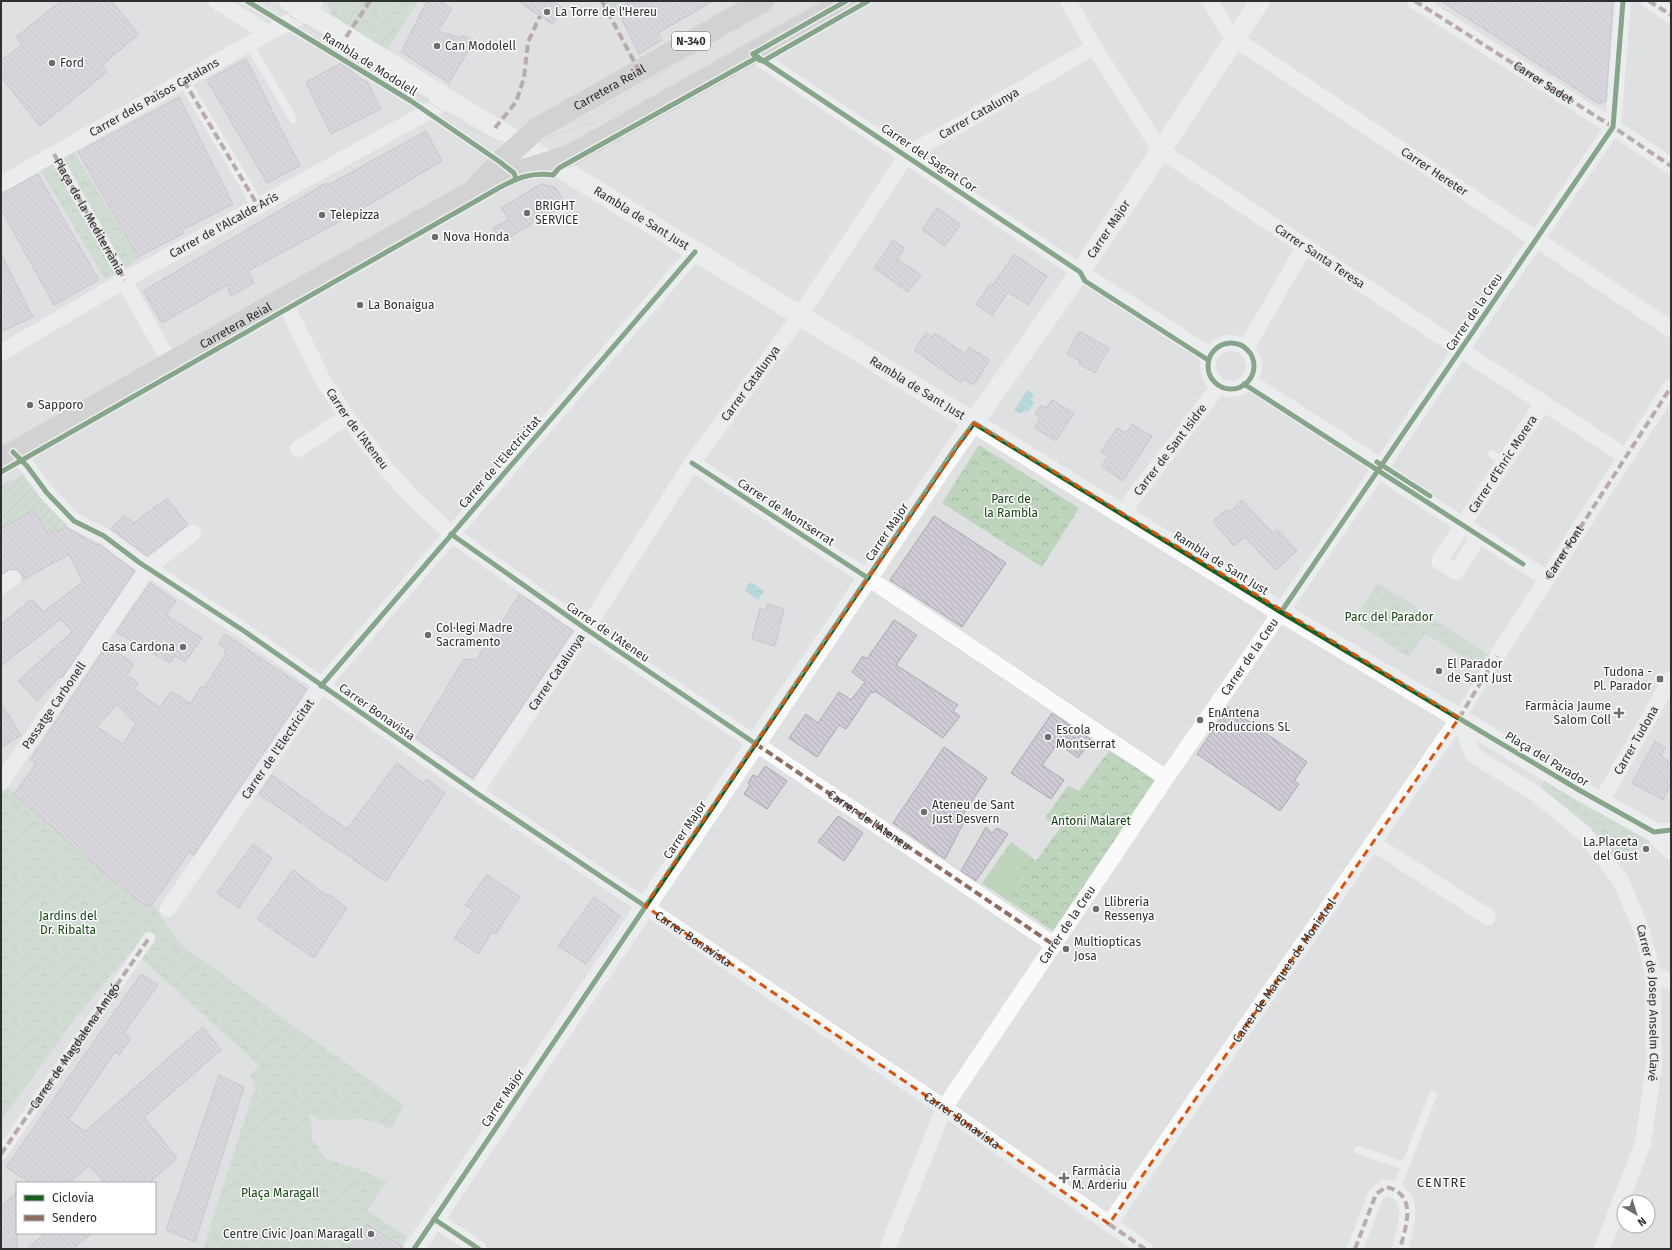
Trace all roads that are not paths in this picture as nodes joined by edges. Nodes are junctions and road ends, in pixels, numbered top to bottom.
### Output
1 (216, 1) edge
2 (289, 1) edge
3 (763, 1) edge
4 (846, 1) edge
5 (1068, 1) edge
6 (1210, 1) edge
7 (1260, 1) edge
8 (1415, 1) edge
9 (1623, 1) edge
10 (1649, 1) edge
11 (311, 7) edge
12 (1671, 15) edge
13 (268, 33) junction
14 (1235, 40) junction
15 (249, 44) junction
16 (1094, 47) junction
17 (753, 54) junction
18 (184, 81) junction
19 (449, 100) junction
20 (293, 119) dead end
21 (1613, 126) junction
22 (520, 143) junction
23 (1160, 150) junction
24 (54, 154) junction
25 (907, 156) junction
26 (550, 162) junction
27 (1671, 166) edge
28 (1, 184) edge
29 (471, 192) junction
30 (258, 206) junction
31 (1537, 238) junction
32 (1305, 246) junction
33 (695, 252) junction
34 (1080, 272) junction
35 (125, 280) junction
36 (283, 299) junction
37 (799, 316) junction
38 (1671, 329) edge
39 (1246, 348) junction
40 (1461, 349) junction
41 (1, 354) edge
42 (1210, 355) junction
43 (170, 362) junction
44 (1248, 381) junction
45 (1219, 386) junction
46 (1671, 386) edge
47 (1543, 403) junction
48 (347, 417) junction
49 (974, 423) junction
50 (298, 449) dead end
51 (7, 455) edge
52 (1627, 457) junction
53 (692, 463) junction
54 (1378, 471) junction
55 (1121, 514) junction
56 (1463, 526) junction
57 (193, 533) dead end
58 (450, 534) junction
59 (1479, 536) junction
60 (148, 568) junction
61 (868, 578) junction
62 (1547, 579) junction
63 (1281, 612) junction
64 (586, 629) junction
65 (1497, 656) joint
66 (1671, 679) edge
67 (321, 686) junction
68 (1459, 718) junction
69 (756, 744) junction
70 (1536, 764) junction
71 (1166, 778) junction
72 (1, 783) edge
73 (1532, 791) junction
74 (475, 792) junction
75 (1601, 802) junction
76 (1663, 831) edge
77 (1374, 843) junction
78 (1671, 850) edge
79 (645, 906) junction
80 (168, 909) dead end
81 (1488, 917) dead end
82 (148, 938) dead end
83 (1054, 945) junction
84 (1653, 974) junction
85 (1671, 982) edge
86 (1433, 1095) dead end
87 (944, 1108) junction
88 (1358, 1150) dead end
89 (1, 1154) edge
90 (1405, 1166) junction
91 (1396, 1189) junction
92 (434, 1219) junction
93 (1109, 1224) junction
94 (1356, 1246) edge
95 (414, 1249) edge
96 (480, 1249) edge
97 (887, 1249) edge
98 (1145, 1249) edge
99 (1400, 1249) edge
100 (1602, 1249) edge

1 - 13 street
2 - 11 street, Rambla de Modolell
3 - 22 main road, Carretera Reial / N-340
4 - 17 main road, Carretera Reial / N-340
5 - 16 street, Carrer Santa Teresa
6 - 14 street, Carrer Hereter
7 - 14 street, Carrer Major
8 - 21 street, Carrer Sadet
9 - 21 street, Carrer de la Creu
10 - 12 street
11 - 13 street, Carrer dels Països Catalans
11 - 19 street, Rambla de Modolell
13 - 15 street, Carrer dels Països Catalans
14 - 23 street, Carrer Major
14 - 31 street, Carrer Hereter
15 - 18 street, Carrer dels Països Catalans
15 - 20 lane
16 - 23 street, Carrer Santa Teresa
16 - 25 street, Carrer Catalunya
17 - 25 street, Carrer del Sagrat Cor
17 - 26 main road, Carretera Reial / N-340
18 - 24 street, Carrer dels Països Catalans
18 - 30 street
19 - 22 street, Rambla de Modolell
19 - 30 street, Carrer de l'Alcalde Arís
21 - 27 street, Carrer Sadet
21 - 31 street, Carrer de la Creu
22 - 26 street, Rambla de Sant Just
22 - 29 main road, Carretera Reial / N-340
23 - 32 street, Carrer Santa Teresa
23 - 34 street, Carrer Major
24 - 28 street, Carrer dels Països Catalans
24 - 35 street, Plaça de la Mediterrània
25 - 34 street, Carrer del Sagrat Cor
25 - 37 street, Carrer Catalunya
26 - 29 main road, Carretera Reial / N-340
26 - 33 street, Rambla de Sant Just
29 - 36 main road, Carretera Reial / N-340
30 - 35 street, Carrer de l'Alcalde Arís
31 - 38 street, Carrer Hereter
31 - 40 street, Carrer de la Creu
32 - 39 street
32 - 40 street, Carrer Santa Teresa
33 - 37 street, Rambla de Sant Just
33 - 58 street, Carrer de l'Electricitat
34 - 42 street, Carrer del Sagrat Cor
34 - 49 street, Carrer Major
35 - 41 street, Carrer de l'Alcalde Arís
35 - 43 street
36 - 43 main road, Carretera Reial / N-340
36 - 48 street, Carrer de l'Ateneu
37 - 49 street, Rambla de Sant Just
37 - 53 street, Carrer Catalunya
39 - 42 street
39 - 44 street
40 - 47 street, Carrer Santa Teresa
40 - 54 street, Carrer de la Creu
42 - 45 street
43 - 51 main road, Carretera Reial / N-340
44 - 45 street
44 - 54 street
45 - 55 street, Carrer de Sant Isidre
46 - 52 street, Carrer Font
47 - 52 street, Carrer Santa Teresa
47 - 56 street, Carrer d'Enric Morera
48 - 50 street
48 - 58 street, Carrer de l'Ateneu
49 - 55 street, Rambla de Sant Just
49 - 61 street, Carrer Major
51 - 60 street, Carrer Bonavista
52 - 62 street, Carrer Font
53 - 61 street, Carrer de Montserrat
53 - 64 street, Carrer Catalunya
54 - 56 street
54 - 63 street, Carrer de la Creu
55 - 63 street, Rambla de Sant Just
56 - 59 street
56 - 59 street
57 - 60 street, Passatge Carbonell
58 - 64 street, Carrer de l'Ateneu
58 - 67 street, Carrer de l'Electricitat
59 - 62 street
60 - 67 street, Carrer Bonavista
60 - 72 street, Passatge Carbonell
61 - 69 street, Carrer Major
61 - 71 street, Carrer de Montserrat
62 - 65 street, Carrer Font
63 - 68 street, Rambla de Sant Just
63 - 71 street, Carrer de la Creu
64 - 69 street, Carrer de l'Ateneu
64 - 74 street, Carrer Catalunya
65 - 68 street, Carrer Font
66 - 75 street, Carrer Tudona
67 - 74 street, Carrer Bonavista
67 - 80 street, Carrer de l'Electricitat
68 - 70 street, Plaça del Parador
68 - 73 street, Carrer de Josep Anselm Clavé
68 - 77 street, Carrer de Marques de Monistrol
69 - 79 street, Carrer Major
69 - 83 street, Carrer de l'Ateneu
70 - 73 street
70 - 75 street, Plaça del Parador
71 - 83 street, Carrer de la Creu
73 - 84 street, Carrer de Josep Anselm Clavé
74 - 79 street, Carrer Bonavista
75 - 76 street, Plaça del Parador
76 - 78 street, Plaça del Parador
77 - 81 street
77 - 93 street, Carrer de Marques de Monistrol
79 - 87 street, Carrer Bonavista
79 - 92 street, Carrer Major
82 - 89 street, Carrer de Magdalena Amigó
83 - 87 street, Carrer de la Creu
84 - 85 street
84 - 100 street, Carrer de Josep Anselm Clavé
86 - 90 lane
87 - 93 street, Carrer Bonavista
87 - 97 street, Carrer de la Creu
88 - 90 lane
90 - 91 lane
91 - 94 street
91 - 99 street
92 - 95 street, Carrer Major
92 - 96 street
93 - 98 street, Carrer Bonavista

